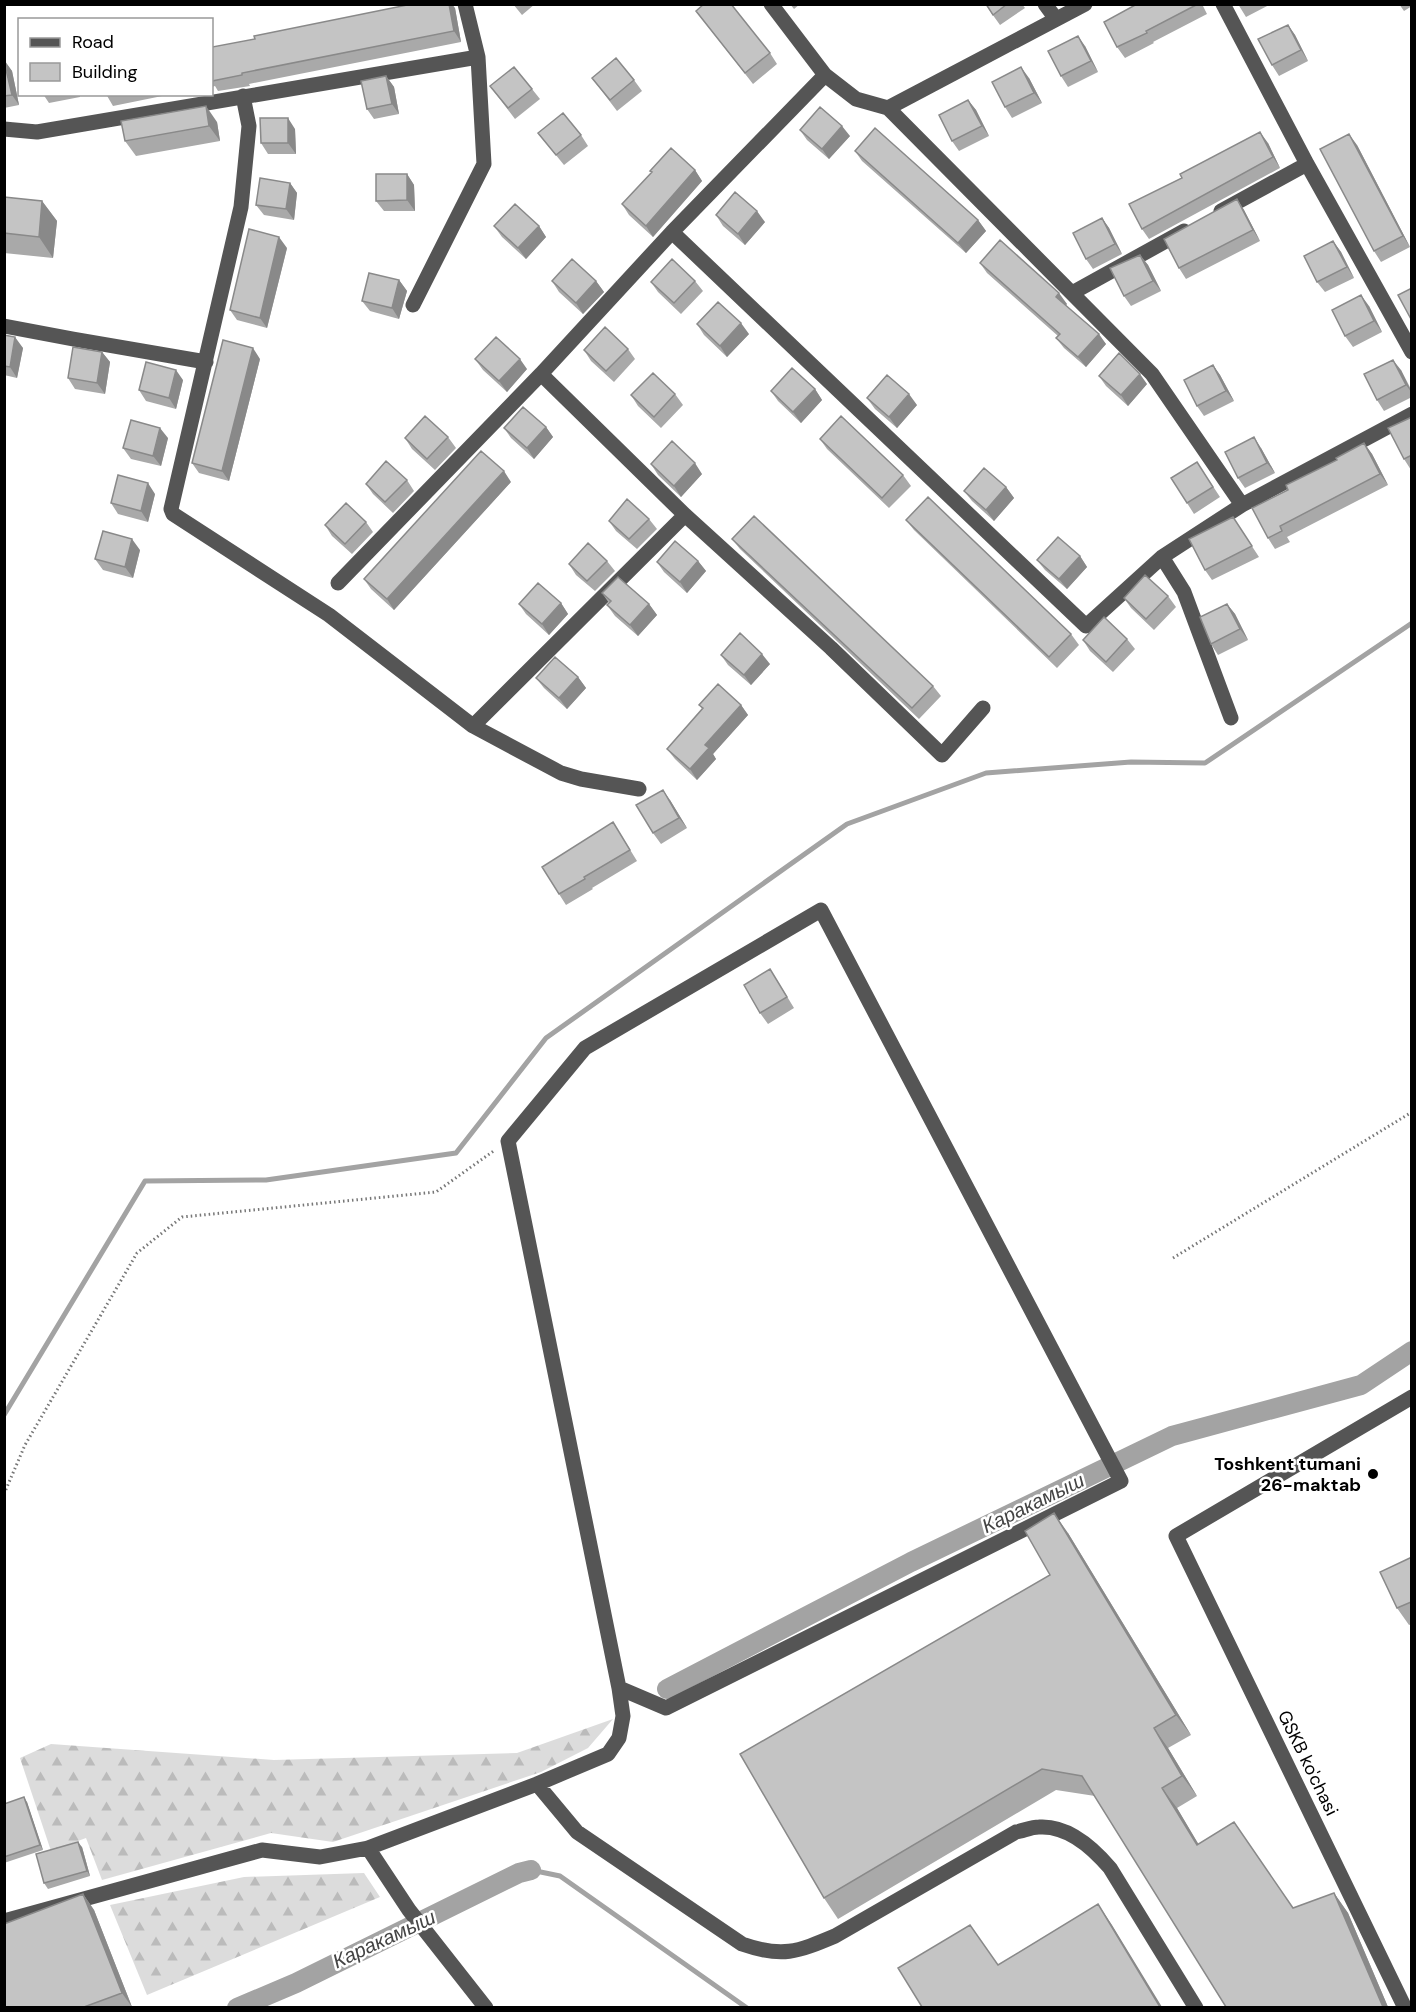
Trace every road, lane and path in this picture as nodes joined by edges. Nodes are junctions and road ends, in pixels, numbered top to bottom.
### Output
1 (465, 4) edge
2 (771, 4) edge
3 (1045, 4) edge
4 (1085, 4) edge
5 (1223, 4) edge
6 (1056, 19) junction
7 (478, 57) junction
8 (825, 75) junction
9 (243, 96) junction
10 (888, 108) junction
11 (4, 129) edge
12 (1307, 164) junction
13 (672, 232) junction
14 (1072, 293) junction
15 (413, 305) dead end
16 (4, 326) edge
17 (1412, 352) edge
18 (206, 362) junction
19 (541, 374) junction
20 (1412, 414) edge
21 (1242, 505) junction
22 (685, 515) junction
23 (1162, 556) junction
24 (338, 583) dead end
25 (983, 708) dead end
26 (1231, 718) dead end
27 (473, 726) junction
28 (639, 789) dead end
29 (1412, 1112) edge
30 (508, 1141) junction
31 (1173, 1258) dead end
32 (1412, 1397) edge
33 (4, 1494) edge
34 (619, 1688) junction
35 (537, 1784) junction
36 (368, 1848) junction
37 (4, 1921) edge
38 (486, 2007) edge
39 (1196, 2007) edge
40 (1405, 2007) edge

1 - 7 street
2 - 8 street
3 - 6 street
4 - 6 street
5 - 12 street
6 - 10 street
7 - 9 street
7 - 15 street
8 - 10 street
8 - 13 street
9 - 11 street
9 - 18 street
10 - 14 street
12 - 14 street
12 - 17 street
13 - 19 street
13 - 23 street
14 - 21 street
16 - 18 street
18 - 27 street
19 - 22 street
19 - 24 street
20 - 21 street
21 - 23 street
22 - 25 street
22 - 27 street
23 - 26 street
27 - 28 street
29 - 31 path
30 - 33 path
30 - 34 street
30 - 34 street
32 - 40 street, GSKB ko'chasi
34 - 35 street
35 - 36 street
35 - 39 street
36 - 37 street
36 - 38 street

